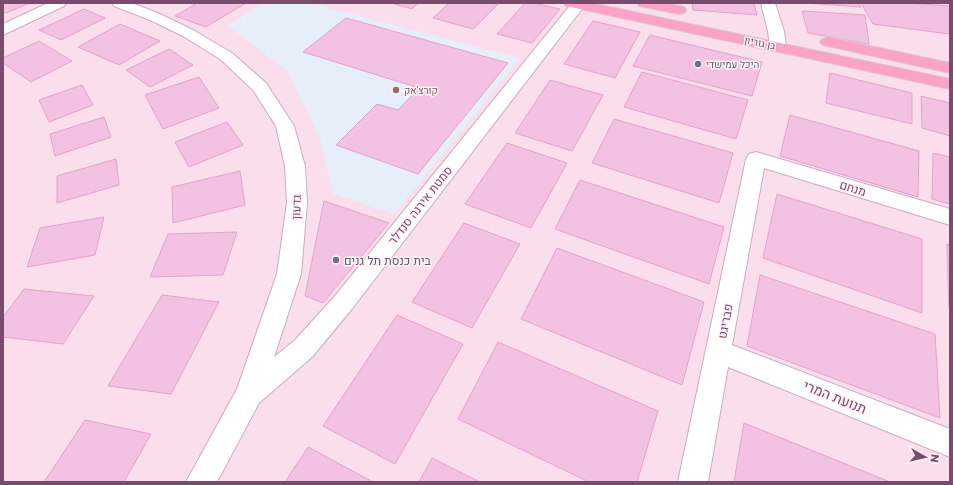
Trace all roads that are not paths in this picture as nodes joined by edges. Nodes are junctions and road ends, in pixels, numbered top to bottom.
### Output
1 (60, 3) edge
2 (119, 3) edge
3 (644, 3) edge
4 (768, 3) edge
5 (574, 4) edge
6 (691, 13) dead end
7 (761, 28) dead end
8 (3, 30) edge
9 (782, 38) junction
10 (814, 39) dead end
11 (950, 68) edge
12 (950, 84) edge
13 (756, 160) joint
14 (950, 217) edge
15 (719, 351) junction
16 (249, 394) junction
17 (950, 443) edge
18 (201, 482) edge
19 (693, 482) edge

1 - 8 street
2 - 16 street, גדעון
3 - 6 main road
4 - 9 street
5 - 9 main road, בן גוריון
5 - 16 street, סמטת אירנה סנדלר
7 - 9 main road, בן גוריון
9 - 12 main road, בן גוריון
10 - 11 main road
13 - 14 street, מנחם
13 - 15 street, פבריגט
15 - 17 street, תנועת המרי
15 - 19 street, פבריגט
16 - 18 street, גדעון

